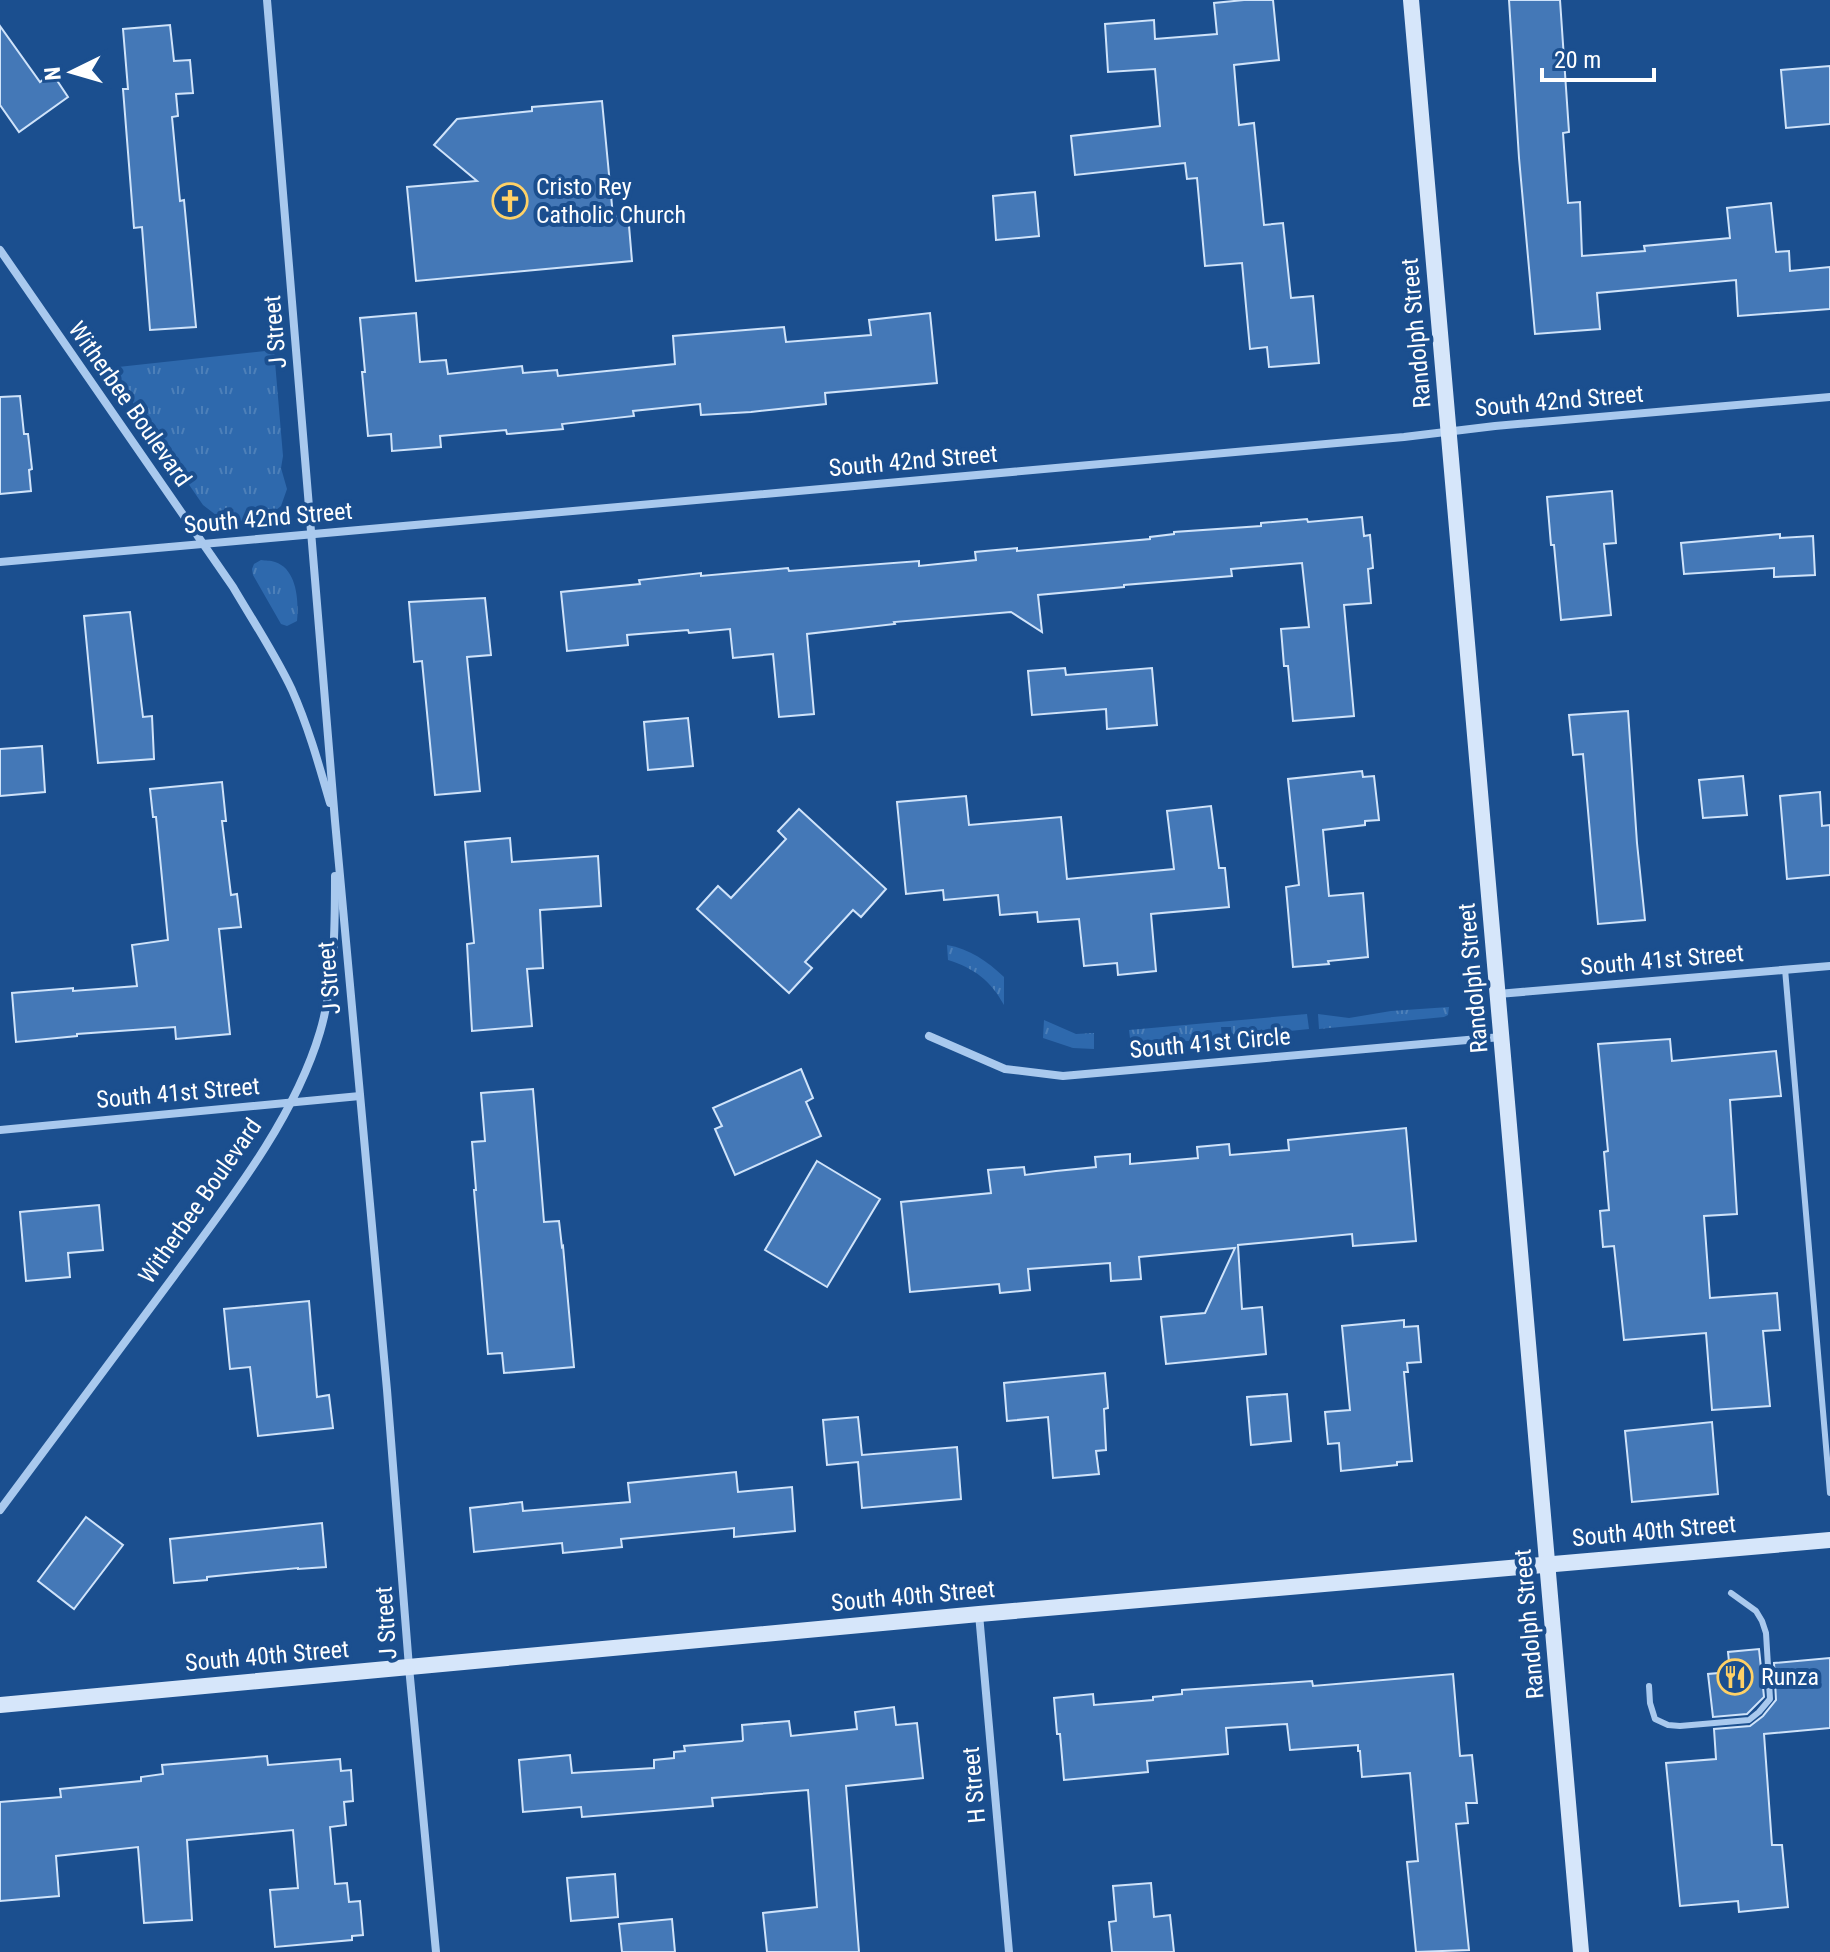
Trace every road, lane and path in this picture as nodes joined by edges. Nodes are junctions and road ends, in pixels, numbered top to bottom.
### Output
1 (267, 0) edge
2 (1411, 0) edge
3 (0, 250) edge
4 (1830, 397) edge
5 (1448, 431) junction
6 (311, 535) junction
7 (203, 544) junction
8 (0, 562) edge
9 (335, 821) junction
10 (1830, 966) edge
11 (1785, 969) junction
12 (1498, 994) junction
13 (929, 1036) dead end
14 (1502, 1037) junction
15 (360, 1096) junction
16 (290, 1103) junction
17 (0, 1130) edge
18 (1830, 1493) edge
19 (0, 1510) edge
20 (1830, 1540) edge
21 (1548, 1564) junction
22 (1731, 1593) dead end
23 (979, 1614) junction
24 (409, 1667) junction
25 (1649, 1686) dead end
26 (0, 1705) edge
27 (436, 1952) edge
28 (1009, 1952) edge
29 (1581, 1952) edge

1 - 6 street, J Street
2 - 5 main road, Randolph Street
3 - 7 street, Witherbee Boulevard
4 - 5 street, South 42nd Street
5 - 6 street, South 42nd Street
5 - 12 main road, Randolph Street
6 - 7 street, South 42nd Street
6 - 9 street, J Street
7 - 8 street, South 42nd Street
7 - 9 street, Witherbee Boulevard
9 - 15 street, J Street
9 - 16 street, Witherbee Boulevard
10 - 11 street, South 41st Street
11 - 12 street, South 41st Street
11 - 18 lane
12 - 14 main road, Randolph Street
13 - 14 street, South 41st Circle
14 - 21 main road, Randolph Street
15 - 16 street, South 41st Street
15 - 24 street, J Street
16 - 17 street, South 41st Street
16 - 19 street, Witherbee Boulevard
20 - 21 main road, South 40th Street
21 - 23 main road, South 40th Street
21 - 29 main road, Randolph Street
22 - 25 lane
23 - 24 main road, South 40th Street
23 - 28 street, H Street
24 - 26 main road, South 40th Street
24 - 27 street, J Street

